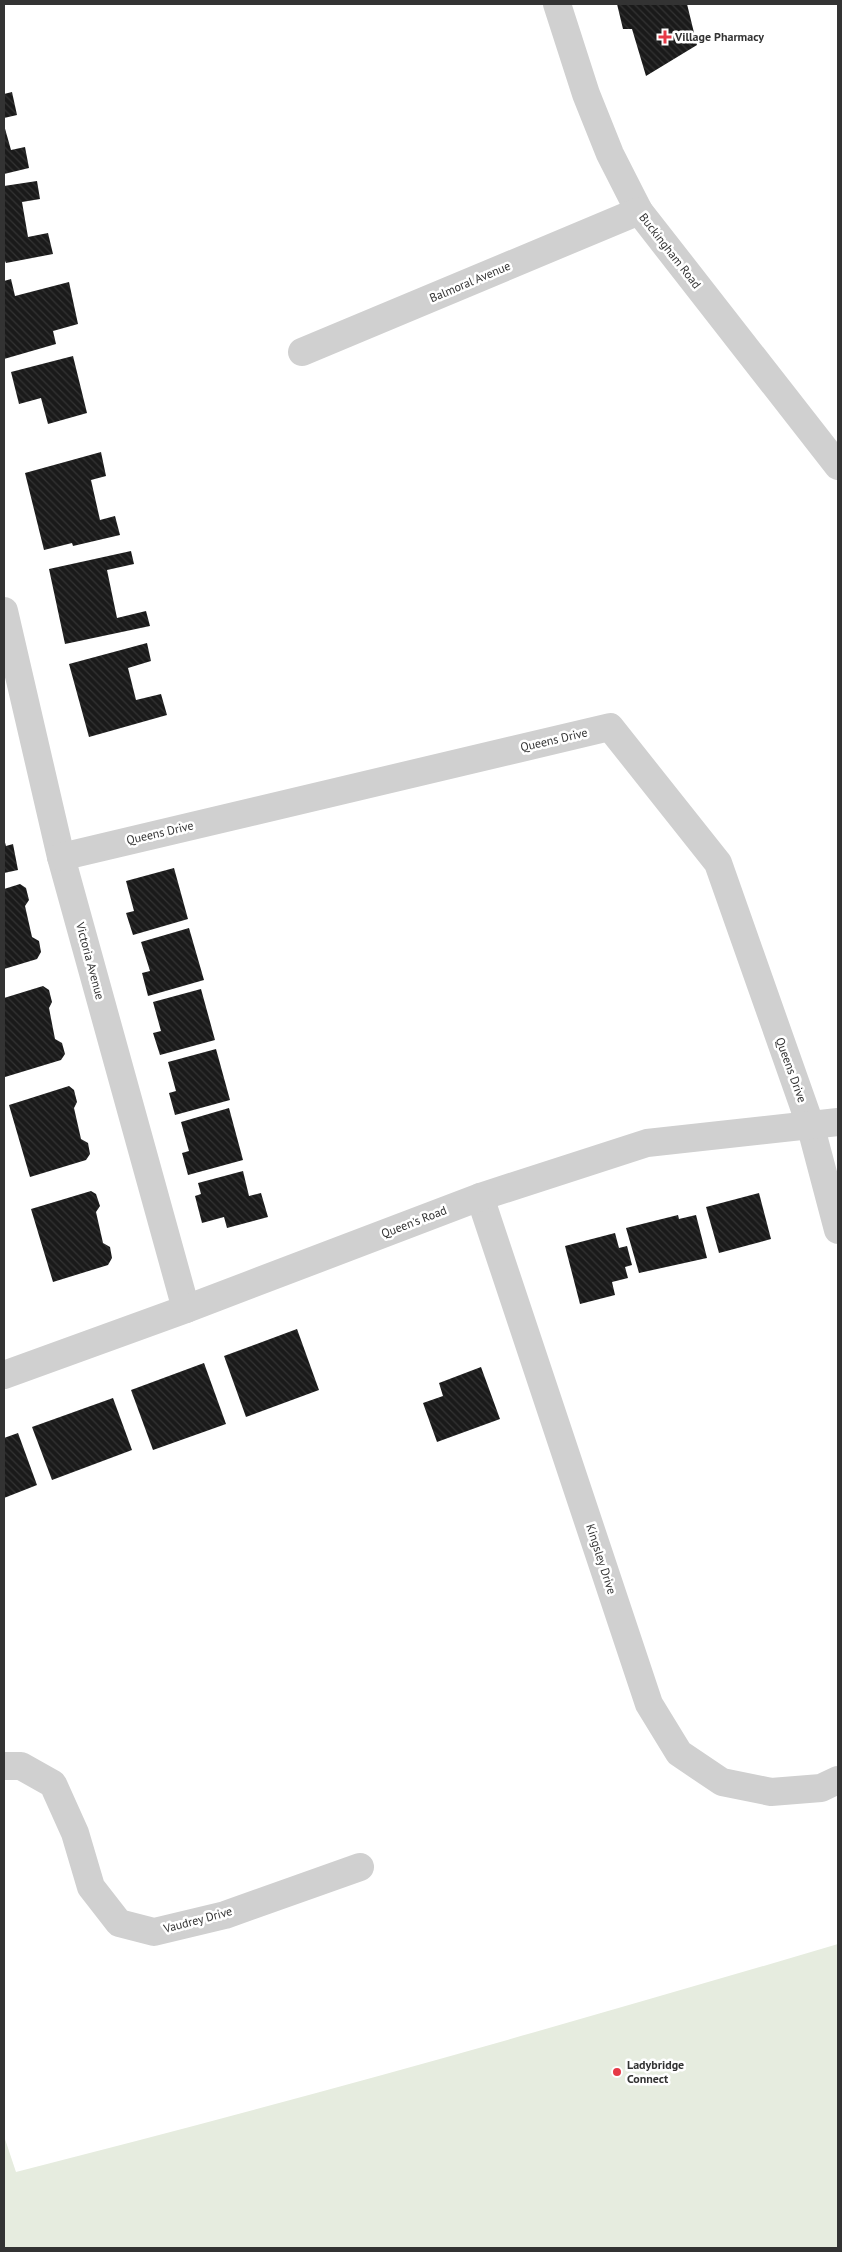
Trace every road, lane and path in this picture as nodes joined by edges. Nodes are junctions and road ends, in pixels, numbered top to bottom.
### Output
1 (557, 4) edge
2 (639, 212) junction
3 (302, 352) dead end
4 (838, 466) edge
5 (4, 611) edge
6 (61, 857) junction
7 (838, 1122) edge
8 (810, 1124) junction
9 (480, 1197) junction
10 (838, 1230) edge
11 (186, 1309) junction
12 (4, 1375) edge
13 (4, 1766) edge
14 (838, 1780) edge
15 (360, 1866) dead end

1 - 2 street, Buckingham Road
2 - 3 street, Balmoral Avenue
2 - 4 street, Buckingham Road
5 - 6 street, Victoria Avenue
6 - 8 street, Queens Drive
6 - 11 street, Victoria Avenue
7 - 8 street, Queen's Road
8 - 9 street, Queen's Road
8 - 10 street
9 - 11 street, Queen's Road
9 - 14 street, Kingsley Drive
11 - 12 street, Queen's Road
13 - 15 street, Vaudrey Drive

